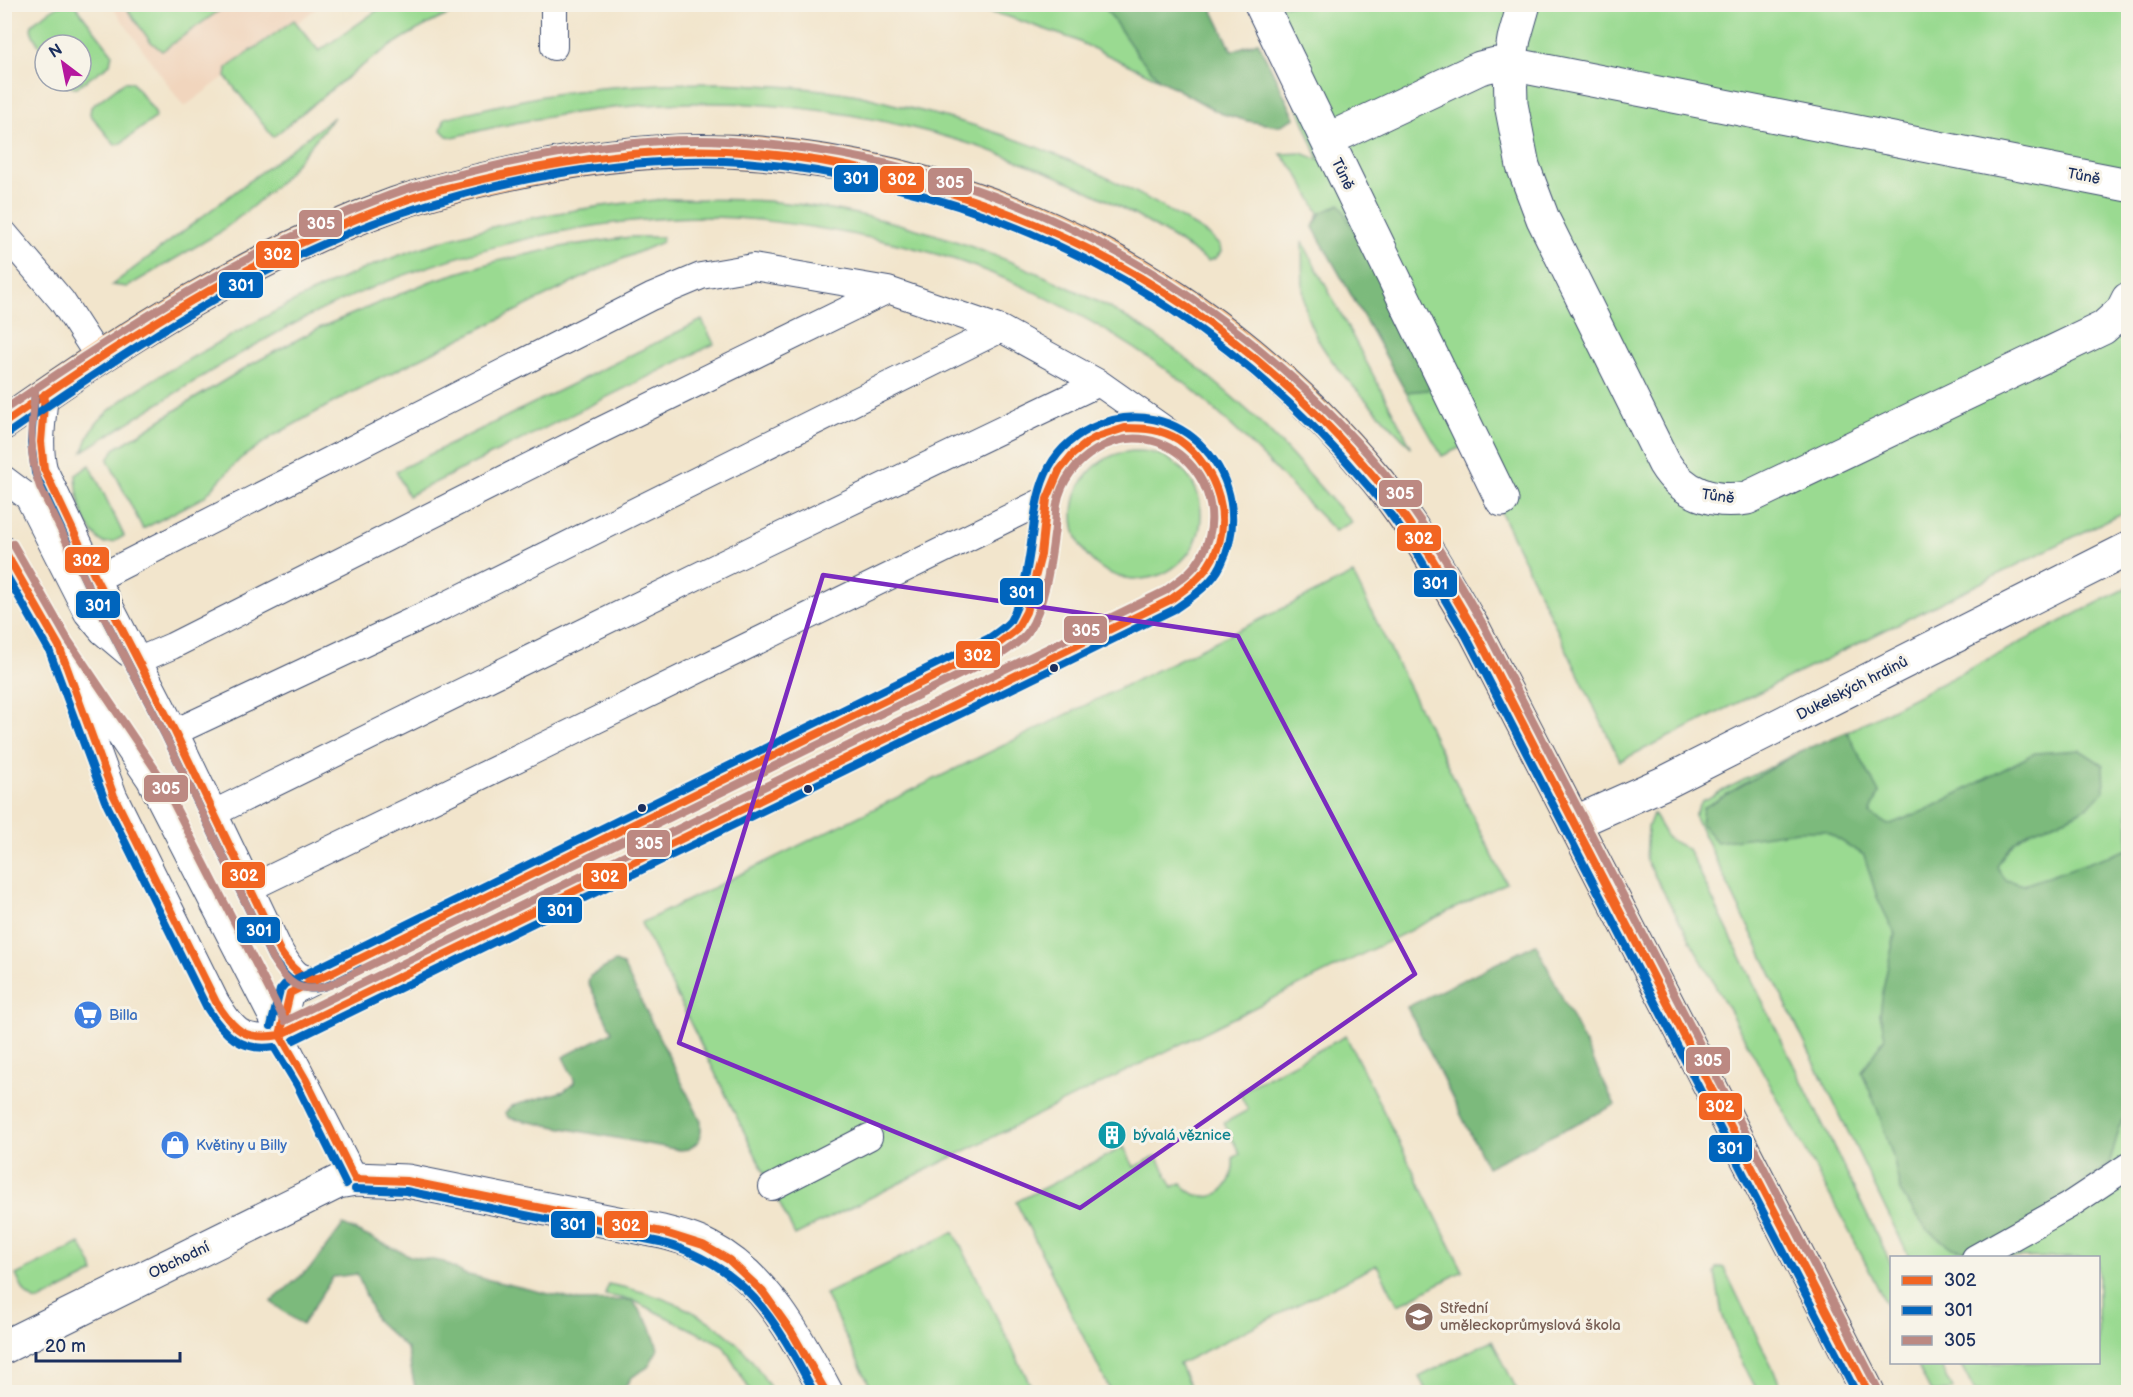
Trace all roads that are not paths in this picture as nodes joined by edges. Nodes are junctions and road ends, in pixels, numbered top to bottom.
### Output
1 (554, 4) edge
2 (1261, 4) edge
3 (1524, 4) edge
4 (555, 47) dead end
5 (1510, 64) junction
6 (1327, 140) junction
7 (2128, 185) edge
8 (4, 233) edge
9 (888, 290) junction
10 (2128, 299) edge
11 (1001, 329) junction
12 (99, 358) junction
13 (1099, 383) junction
14 (45, 394) junction
15 (4, 423) edge
16 (1170, 434) junction
17 (4, 479) edge
18 (1047, 499) junction
19 (1502, 500) dead end
20 (4, 549) edge
21 (2128, 549) edge
22 (96, 579) junction
23 (59, 646) junction
24 (137, 660) junction
25 (175, 732) junction
26 (214, 813) junction
27 (1574, 824) junction
28 (249, 888) junction
29 (325, 976) junction
30 (280, 1035) junction
31 (869, 1137) dead end
32 (2128, 1166) edge
33 (355, 1179) junction
34 (772, 1187) dead end
35 (1977, 1256) edge
36 (4, 1347) edge
37 (826, 1392) edge
38 (1868, 1392) edge

1 - 4 lane
2 - 6 street, Tůně
3 - 5 street, Tůně
5 - 6 street, Tůně
5 - 7 street, Tůně
5 - 10 street, Tůně
6 - 19 street, Tůně
8 - 12 lane
9 - 11 lane
9 - 22 lane
9 - 24 lane
11 - 13 lane
11 - 25 lane
12 - 14 main road
12 - 27 main road
13 - 16 lane
13 - 26 lane
14 - 15 main road
14 - 22 lane
16 - 18 lane
16 - 30 lane
17 - 24 lane
18 - 28 lane
18 - 29 lane
20 - 23 lane
21 - 27 street, Dukelských hrdinů
22 - 24 lane
23 - 30 lane
23 - 30 lane
24 - 25 lane
25 - 26 lane
26 - 28 lane
27 - 38 main road
28 - 29 lane
29 - 30 lane
30 - 33 lane
31 - 34 lane
32 - 35 lane
33 - 36 street, Obchodní
33 - 37 street, Obchodní

